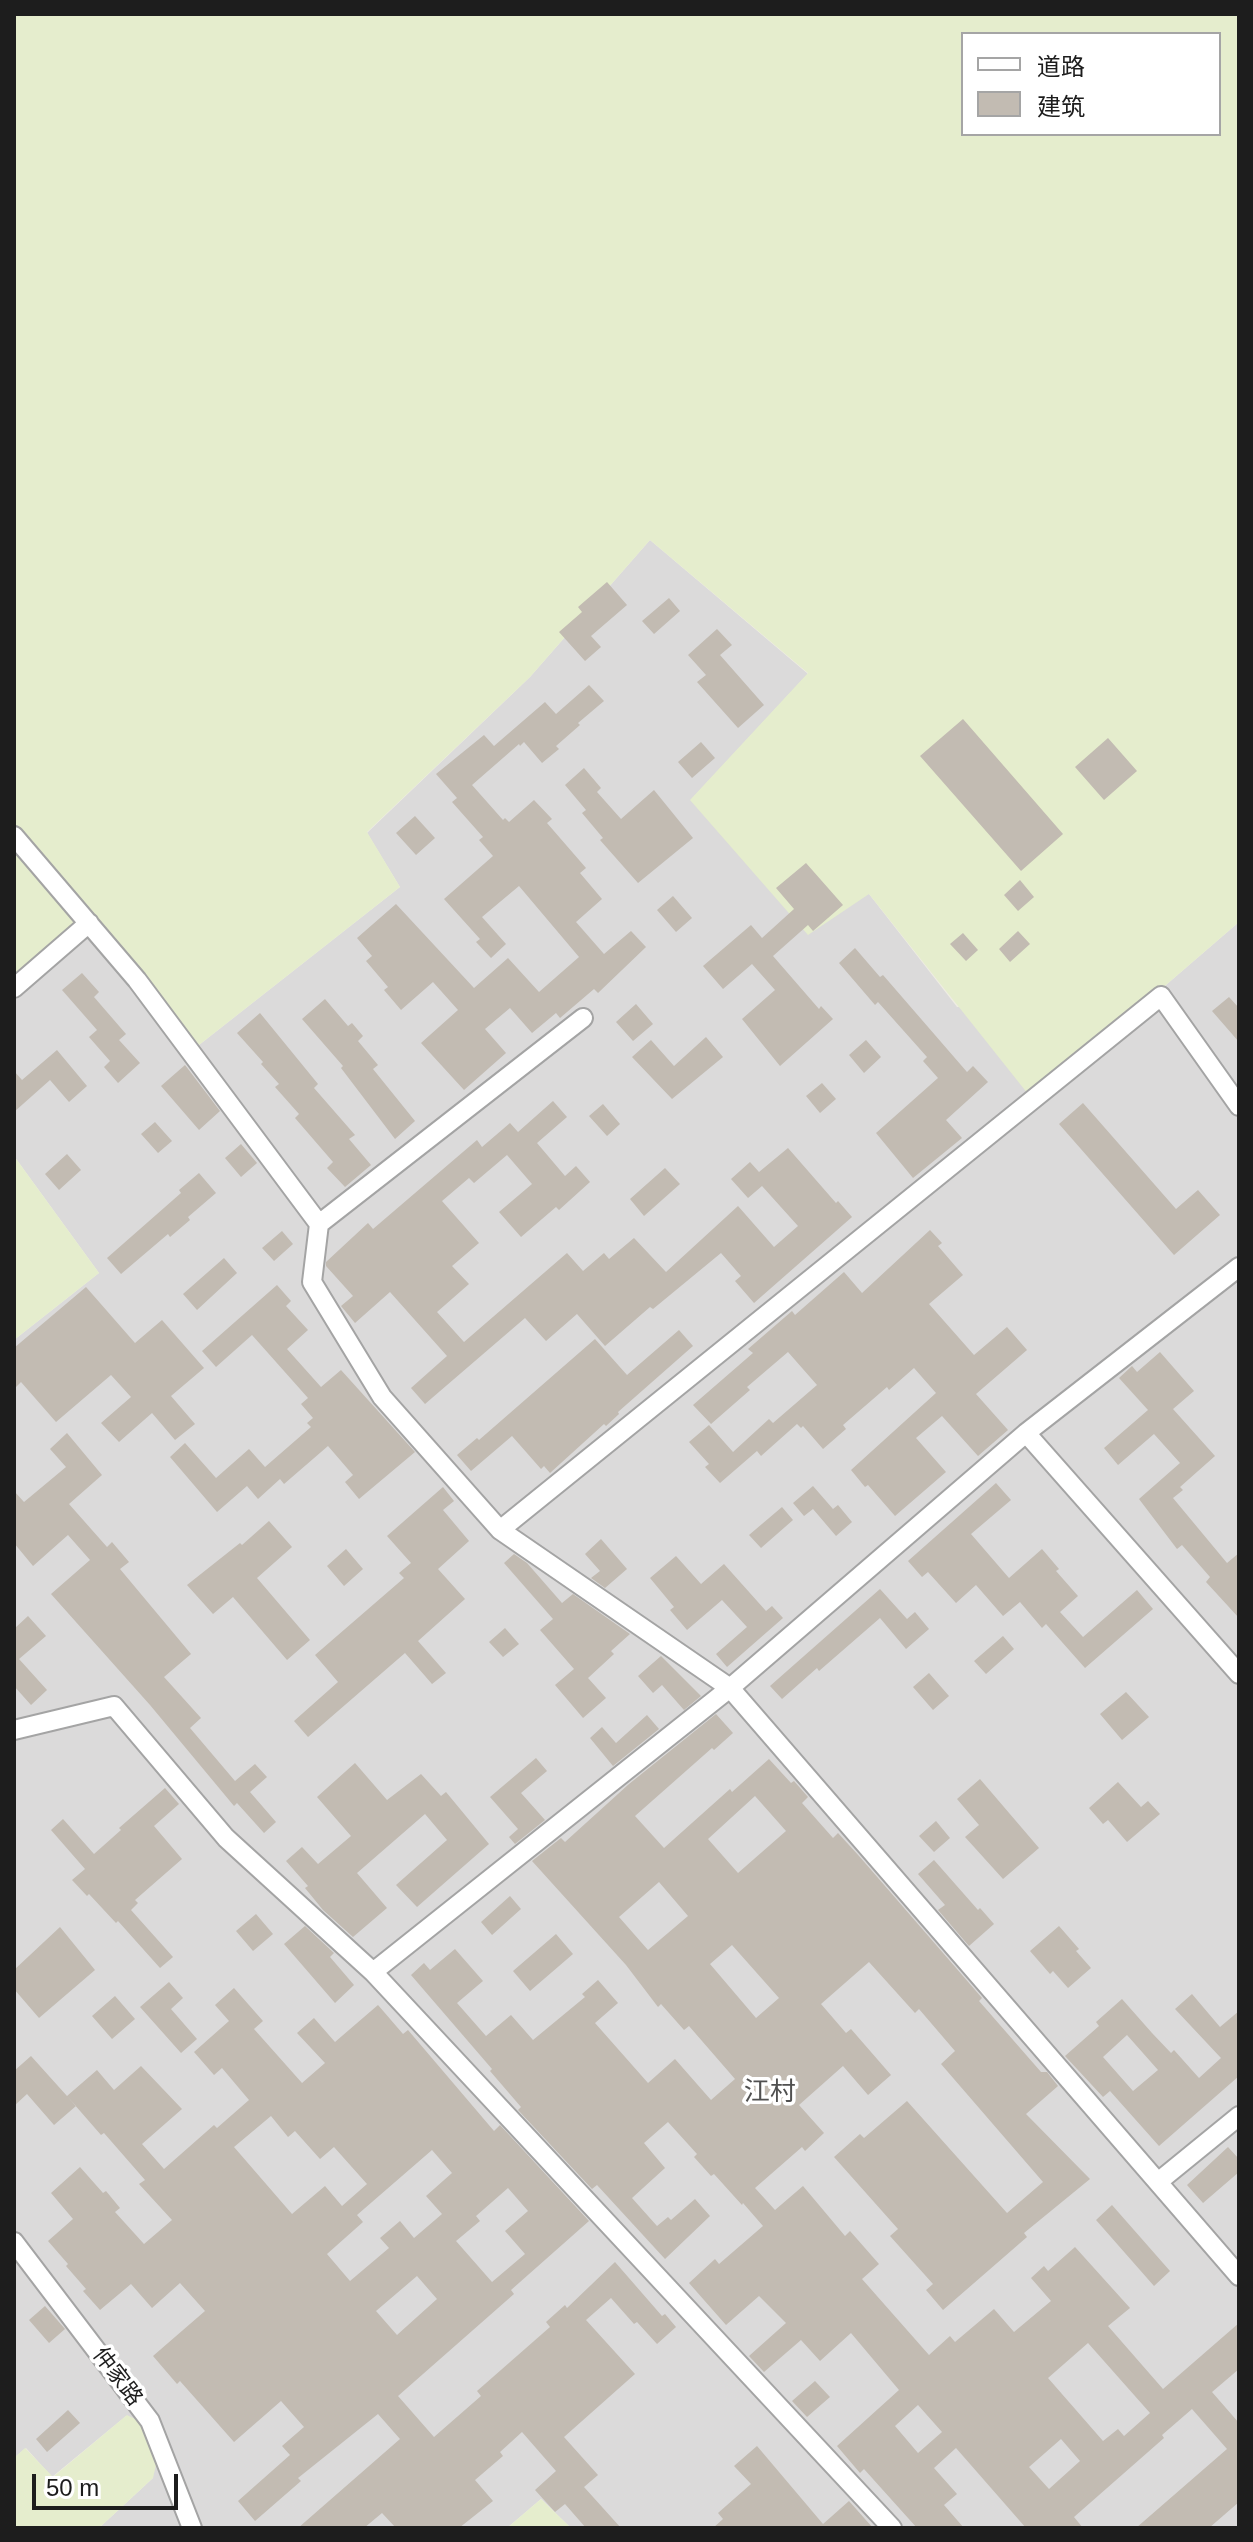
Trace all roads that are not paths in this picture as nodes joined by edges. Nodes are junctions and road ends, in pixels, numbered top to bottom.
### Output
1 (14, 836) edge
2 (89, 923) junction
3 (14, 988) edge
4 (583, 1018) dead end
5 (1239, 1106) edge
6 (319, 1224) junction
7 (1239, 1267) edge
8 (1026, 1433) junction
9 (500, 1530) junction
10 (1239, 1674) edge
11 (730, 1688) junction
12 (14, 1730) edge
13 (373, 1972) junction
14 (1239, 2116) edge
15 (1158, 2182) junction
16 (14, 2242) edge
17 (1239, 2276) edge
18 (192, 2528) edge
19 (892, 2528) edge

1 - 2 street
2 - 3 street
2 - 6 street
4 - 6 street
5 - 9 street
6 - 9 street
7 - 8 street
8 - 10 street
8 - 11 street
9 - 11 street
11 - 13 street
11 - 15 street
12 - 13 street
13 - 19 street
14 - 15 street
15 - 17 street
16 - 18 street, 仲家路

